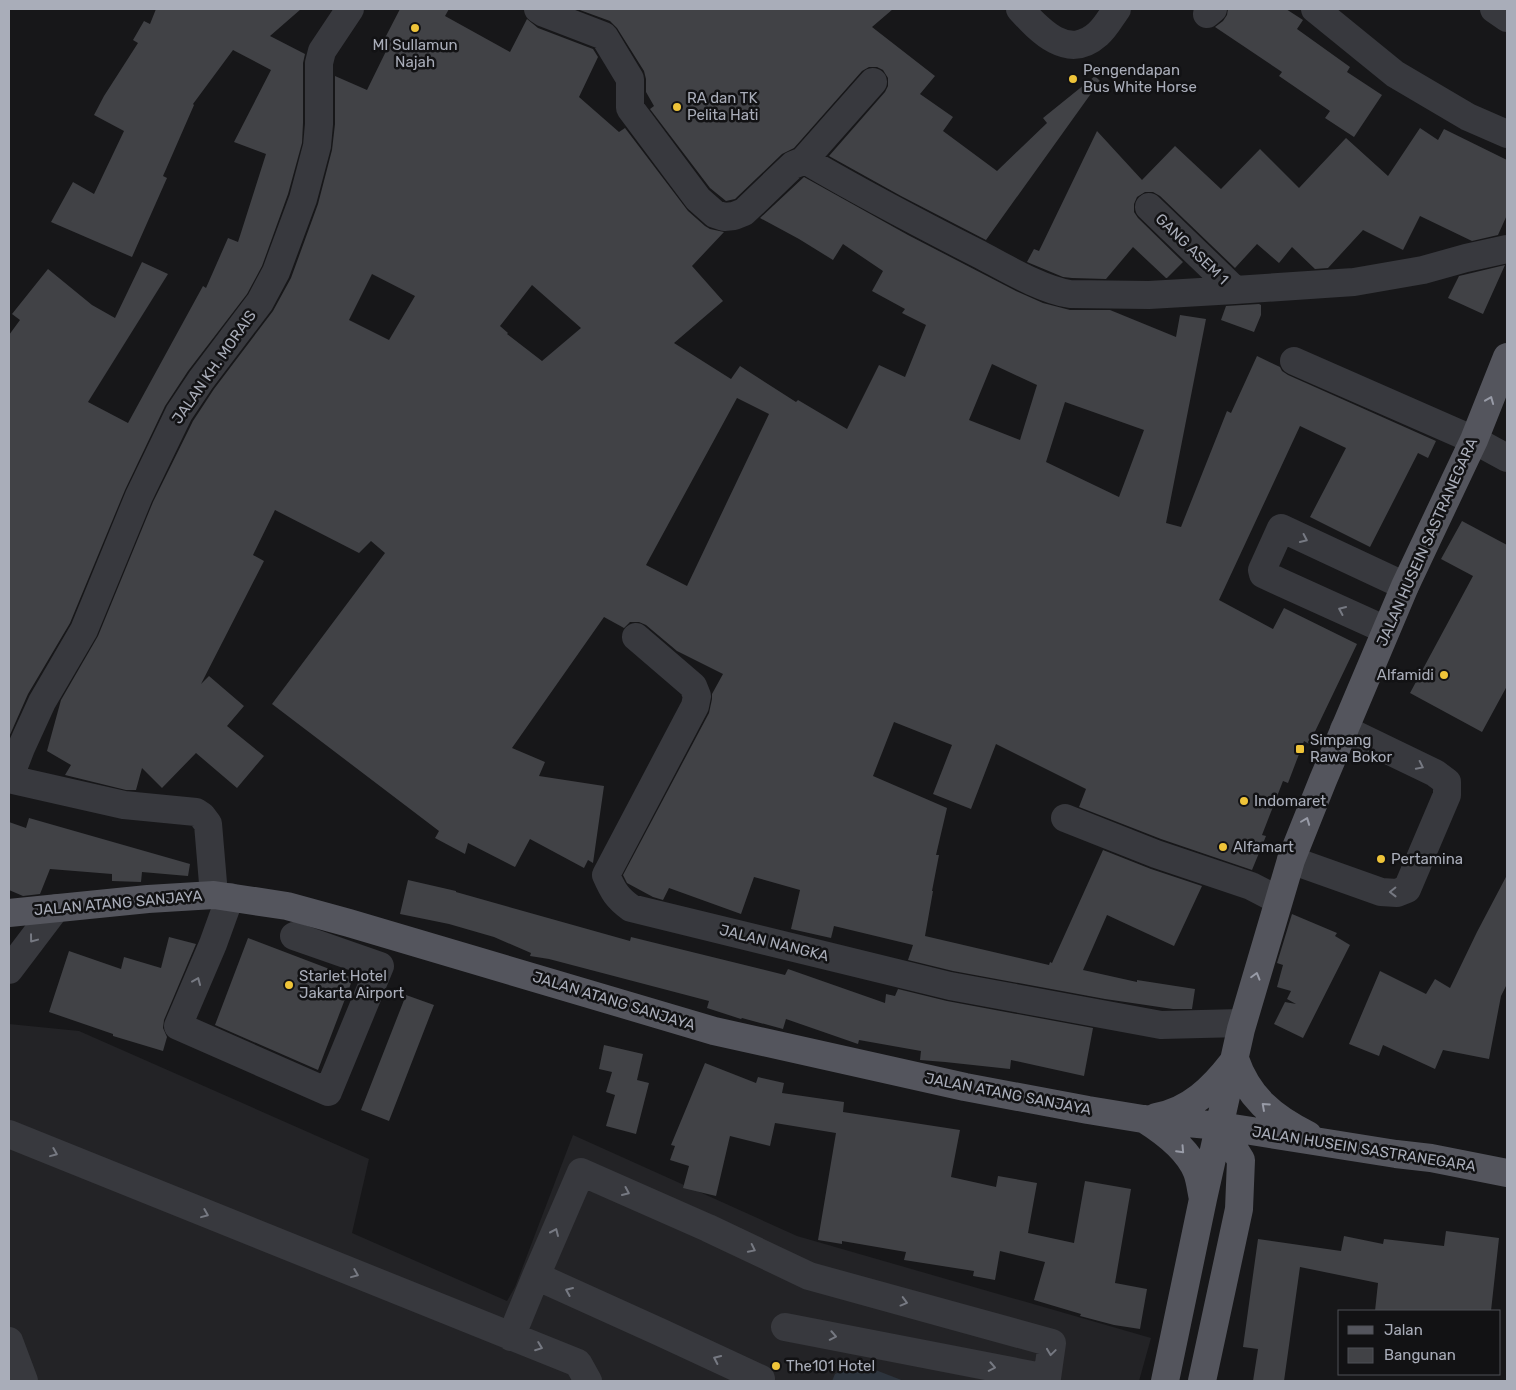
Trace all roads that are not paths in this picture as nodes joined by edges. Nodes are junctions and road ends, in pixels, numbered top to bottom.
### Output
1 (350, 9) edge
2 (538, 9) edge
3 (1020, 9) edge
4 (1117, 9) edge
5 (1315, 9) edge
6 (1494, 9) edge
7 (1507, 18) edge
8 (873, 82) dead end
9 (1507, 134) edge
10 (803, 161) junction
11 (1149, 207) dead end
12 (1507, 250) edge
13 (1235, 290) junction
14 (1507, 357) edge
15 (1294, 361) dead end
16 (1474, 440) junction
17 (1507, 458) edge
18 (1405, 586) junction
19 (1386, 630) junction
20 (636, 637) dead end
21 (1344, 729) junction
22 (9, 779) edge
23 (1065, 818) dead end
24 (1291, 860) junction
25 (222, 896) junction
26 (1278, 900) junction
27 (56, 908) junction
28 (9, 913) edge
29 (392, 935) junction
30 (294, 936) dead end
31 (380, 966) junction
32 (9, 970) edge
33 (1238, 1041) junction
34 (1143, 1119) junction
35 (1220, 1126) junction
36 (9, 1134) edge
37 (1320, 1142) junction
38 (1507, 1173) edge
39 (1203, 1199) junction
40 (536, 1276) junction
41 (785, 1327) dead end
42 (511, 1336) junction
43 (9, 1341) edge
44 (761, 1380) dead end
45 (24, 1381) edge
46 (588, 1381) edge
47 (1165, 1381) edge
48 (1202, 1381) edge

1 - 22 street, JALAN KH. MORAIS
2 - 10 street
3 - 4 street
5 - 9 street
6 - 7 street
8 - 10 street
10 - 13 street
11 - 13 street, GANG ASEM 1
12 - 13 street
16 -> 14 main road, JALAN HUSEIN SASTRANEGARA
15 - 16 street
16 - 17 street
16 - 18 main road, JALAN HUSEIN SASTRANEGARA
18 - 19 main road, JALAN HUSEIN SASTRANEGARA
19 -> 18 street
19 - 21 main road, JALAN HUSEIN SASTRANEGARA
20 - 33 street, JALAN NANGKA
24 -> 21 main road, JALAN HUSEIN SASTRANEGARA
21 -> 24 street
22 - 25 street
23 - 26 street
24 - 26 main road, JALAN HUSEIN SASTRANEGARA
25 - 27 main road, JALAN ATANG SANJAYA
25 - 29 main road, JALAN ATANG SANJAYA
31 -> 25 street
33 -> 26 main road, JALAN HUSEIN SASTRANEGARA
27 - 28 main road, JALAN ATANG SANJAYA
27 -> 32 street
29 - 31 street
29 - 34 main road, JALAN ATANG SANJAYA
30 - 31 street
33 - 34 main road
33 - 35 main road, JALAN HUSEIN SASTRANEGARA
37 -> 33 main road
34 - 35 main road, JALAN ATANG SANJAYA
34 -> 39 main road
35 - 37 main road, JALAN HUSEIN SASTRANEGARA
35 - 39 main road, JALAN HUSEIN SASTRANEGARA
35 - 48 main road, JALAN HUSEIN SASTRANEGARA
36 -> 42 street
37 - 38 main road, JALAN HUSEIN SASTRANEGARA
39 - 47 main road, JALAN HUSEIN SASTRANEGARA
40 - 41 street
40 - 42 street
44 -> 40 street
42 -> 46 street
43 - 45 street

